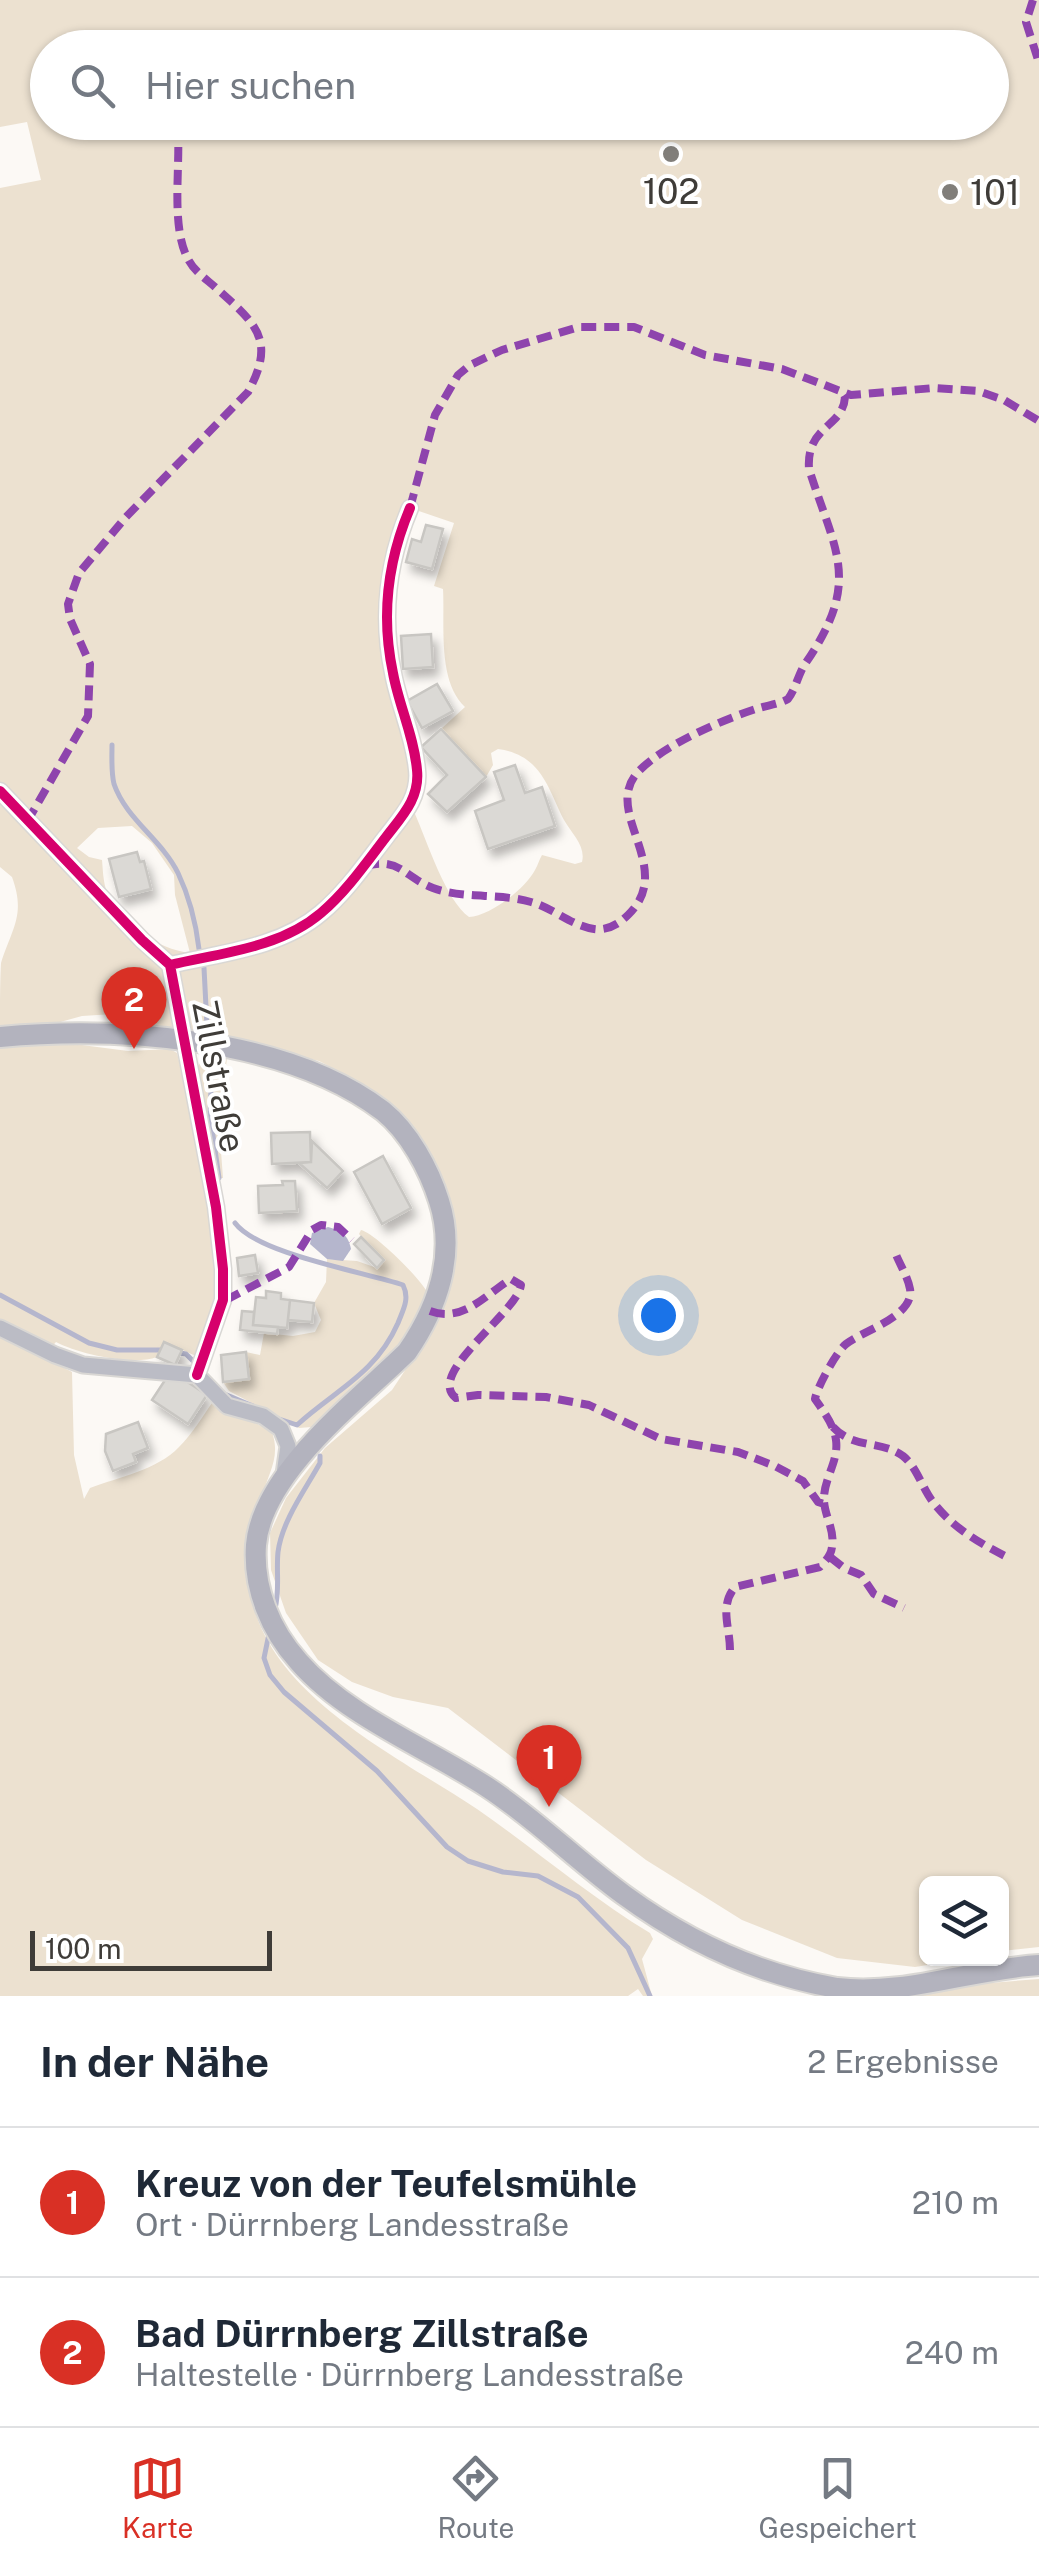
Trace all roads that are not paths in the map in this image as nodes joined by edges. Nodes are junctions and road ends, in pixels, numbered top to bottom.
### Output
1 (410, 508) dead end
2 (0, 791) edge
3 (170, 965) junction
4 (0, 1036) edge
5 (183, 1040) junction
6 (0, 1328) edge
7 (199, 1370) junction
8 (322, 1436) junction
9 (287, 1437) junction
10 (283, 1478) junction
11 (1039, 1965) edge

1 - 3 street
2 - 3 street, Zillstraße
3 - 5 street, Zillstraße
4 - 5 main road
5 - 7 street, Zillstraße
5 - 8 main road
6 - 7 street
7 - 9 street
8 - 9 street
8 - 10 main road
9 - 10 street
10 - 11 main road

